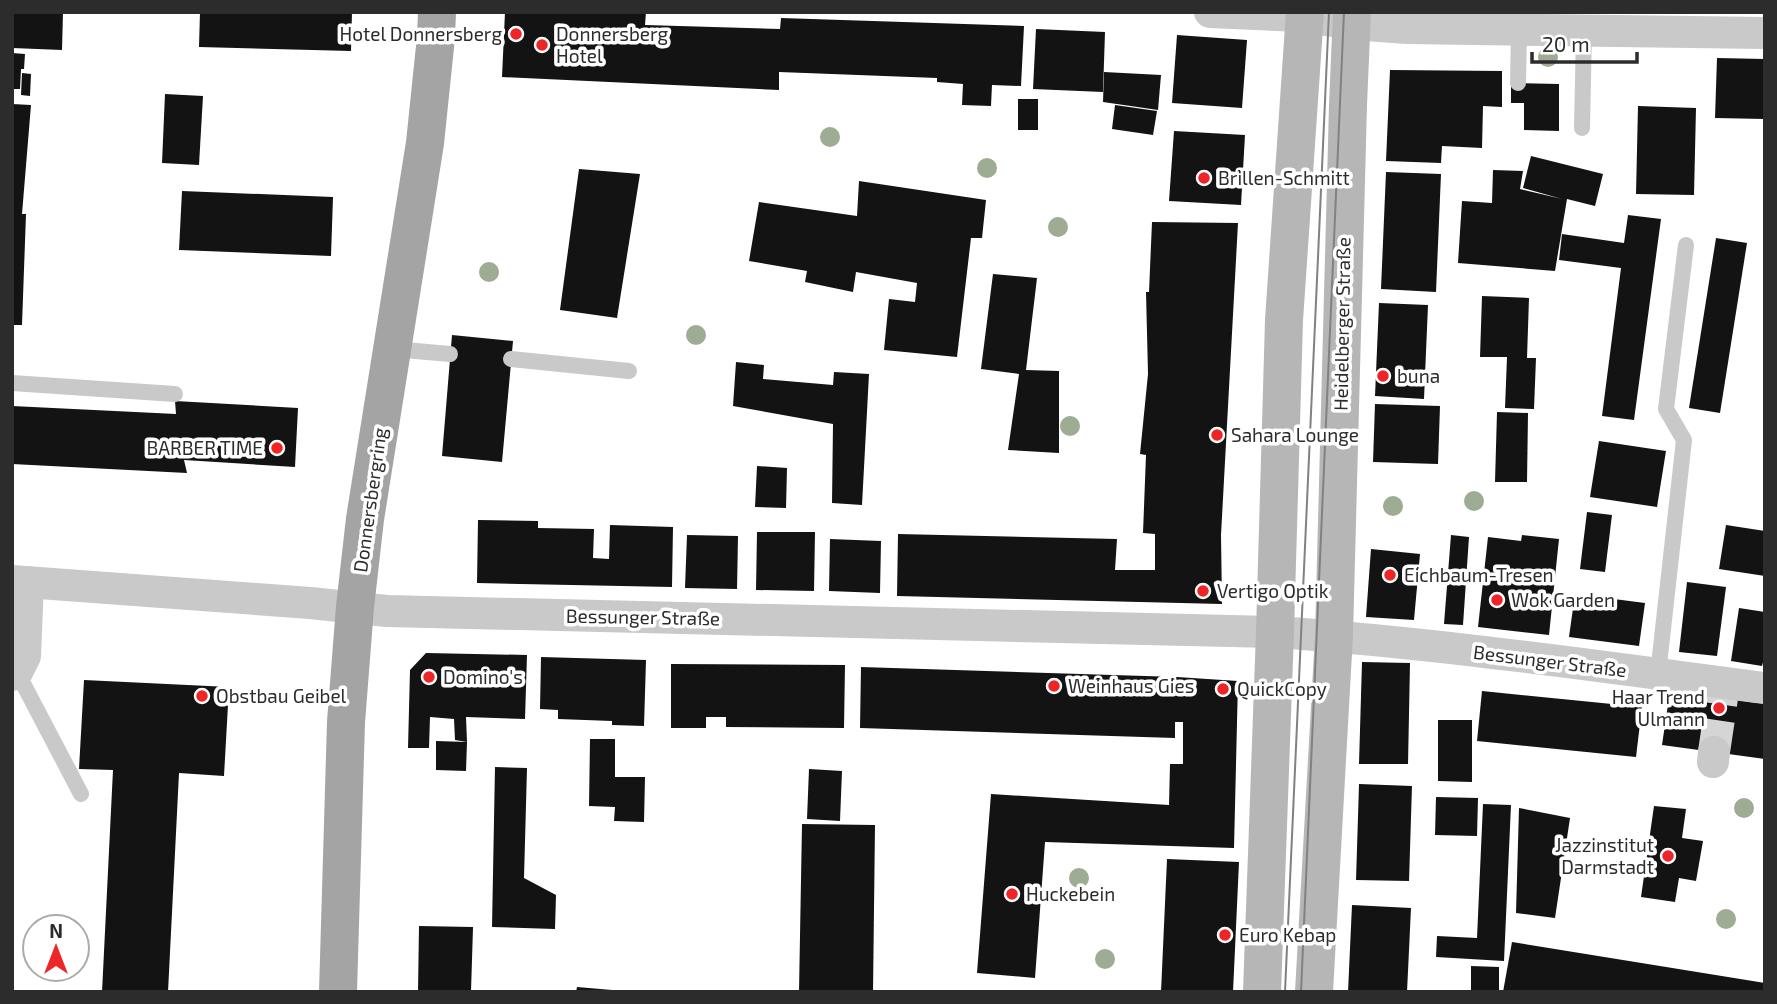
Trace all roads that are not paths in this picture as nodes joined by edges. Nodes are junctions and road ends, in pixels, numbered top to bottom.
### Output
1 (437, 12) edge
2 (1210, 12) edge
3 (1305, 15) edge
4 (1352, 18) edge
5 (1519, 30) junction
6 (1584, 31) junction
7 (1765, 33) edge
8 (1518, 83) dead end
9 (1582, 128) dead end
10 (1686, 245) dead end
11 (393, 349) junction
12 (450, 354) dead end
13 (511, 359) dead end
14 (629, 371) dead end
15 (12, 383) edge
16 (175, 394) dead end
17 (20, 581) edge
18 (355, 607) junction
19 (1275, 632) junction
20 (1334, 635) junction
21 (15, 673) edge
22 (1658, 674) junction
23 (1765, 688) edge
24 (81, 794) dead end
25 (338, 992) edge
26 (1262, 992) edge
27 (1314, 992) edge

1 - 11 main road, Donnersbergring
2 - 3 street
3 - 4 street
3 - 19 main road
4 - 5 street
4 - 20 main road, Heidelberger Straße
5 - 6 street
5 - 8 lane
6 - 7 street
6 - 9 lane
10 - 22 lane
11 - 12 lane
11 - 18 main road, Donnersbergring
13 - 14 lane
15 - 16 lane
17 - 18 street, Bessunger Straße
17 - 21 street
18 - 19 street, Bessunger Straße
18 - 25 main road, Donnersbergring
19 - 20 street
19 - 26 main road
20 - 22 street, Bessunger Straße
20 - 27 main road, Heidelberger Straße
21 - 24 lane
22 - 23 street, Bessunger Straße

